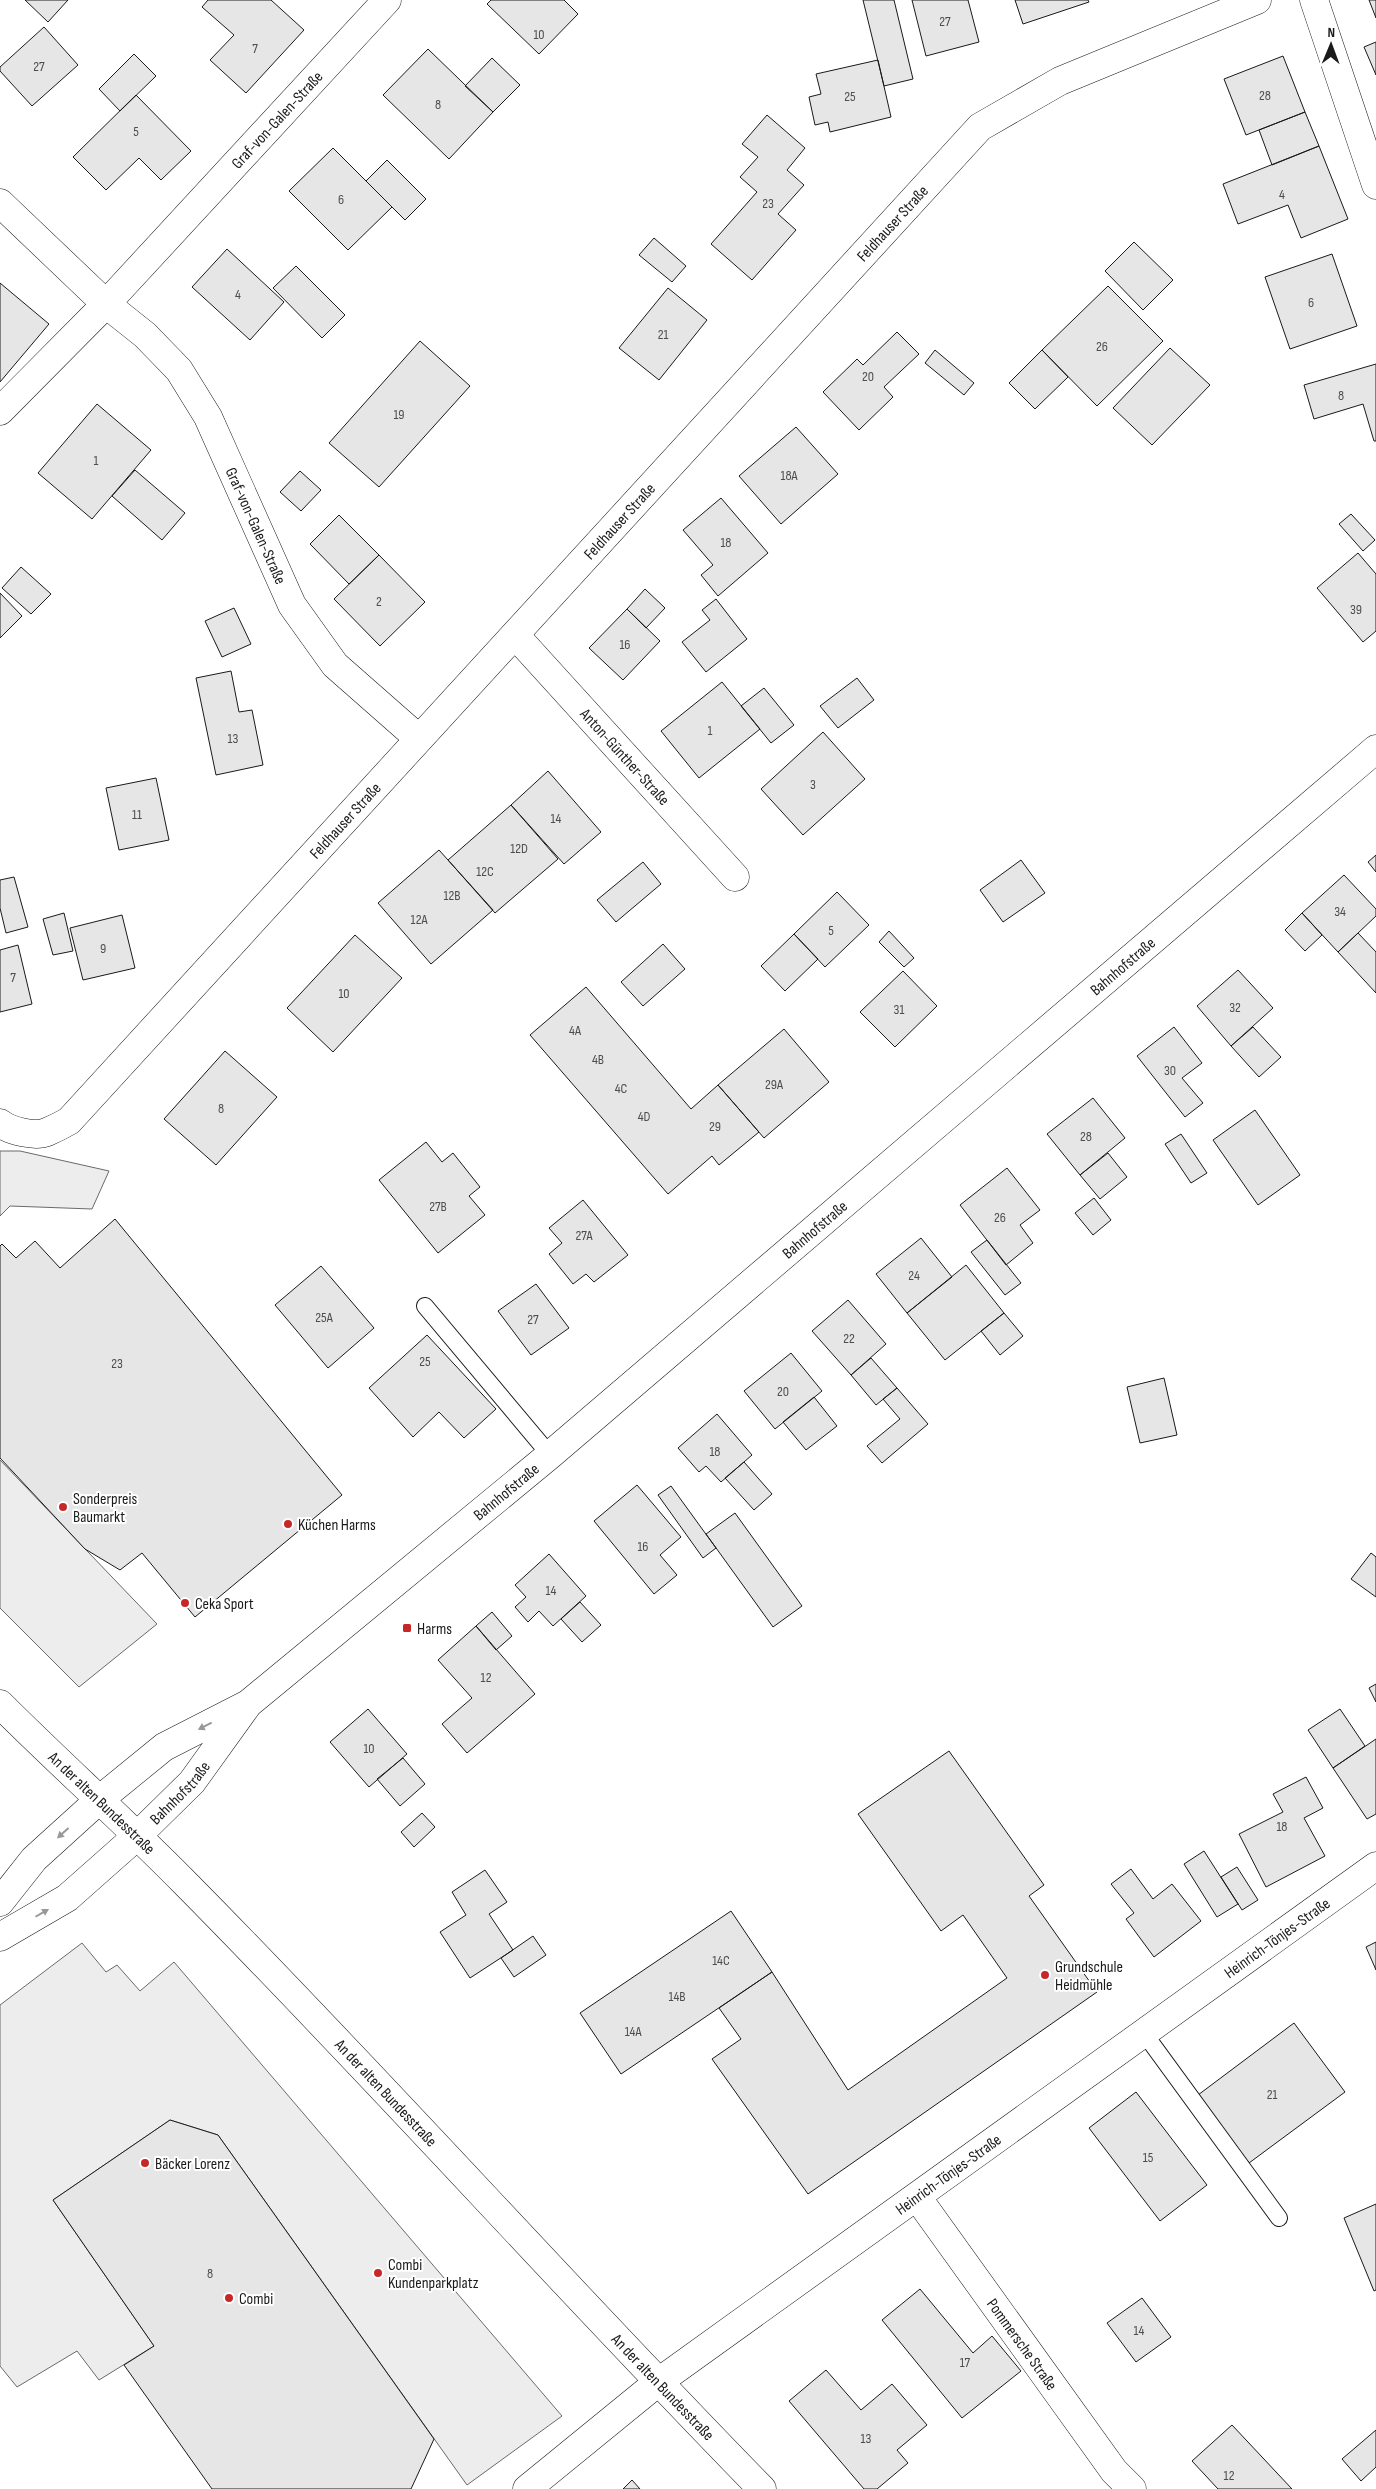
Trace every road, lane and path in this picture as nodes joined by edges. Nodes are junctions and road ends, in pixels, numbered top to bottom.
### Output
1 (387, 0) edge
2 (1257, 0) edge
3 (1314, 0) edge
4 (1376, 185) edge
5 (0, 203) edge
6 (106, 304) junction
7 (0, 411) edge
8 (515, 635) junction
9 (418, 738) junction
10 (1376, 749) edge
11 (735, 877) dead end
12 (0, 1124) edge
13 (425, 1306) dead end
14 (550, 1455) junction
15 (0, 1704) edge
16 (248, 1704) junction
17 (99, 1800) junction
18 (137, 1836) junction
19 (1376, 1866) edge
20 (0, 1902) edge
21 (0, 1938) edge
22 (1144, 2033) junction
23 (917, 2197) junction
24 (1279, 2218) dead end
25 (657, 2383) junction
26 (527, 2489) edge
27 (762, 2489) edge
28 (1132, 2489) edge

1 - 6 street, Graf-von-Galen-Straße
2 - 8 street, Feldhauser Straße
3 - 4 street
5 - 6 street, Graf-von-Galen-Straße
6 - 7 street, Graf-von-Galen-Straße
6 - 9 street, Graf-von-Galen-Straße
8 - 9 street, Feldhauser Straße
8 - 11 street, Anton-Günther-Straße
9 - 12 street, Feldhauser Straße
10 - 14 street, Bahnhofstraße
13 - 14 lane
14 - 16 street, Bahnhofstraße
15 - 17 street, An der alten Bundesstraße
16 -> 17 street, Bahnhofstraße
16 - 18 street, Bahnhofstraße
17 - 18 street, An der alten Bundesstraße
17 -> 20 street, Bahnhofstraße
21 -> 18 street, Bahnhofstraße
18 - 25 street, An der alten Bundesstraße
19 - 22 street, Heinrich-Tönjes-Straße
22 - 23 street, Heinrich-Tönjes-Straße
22 - 24 lane
23 - 25 street, Heinrich-Tönjes-Straße
23 - 28 street, Pommersche Straße
25 - 26 street, Heinrich-Tönjes-Straße
25 - 27 street, An der alten Bundesstraße

